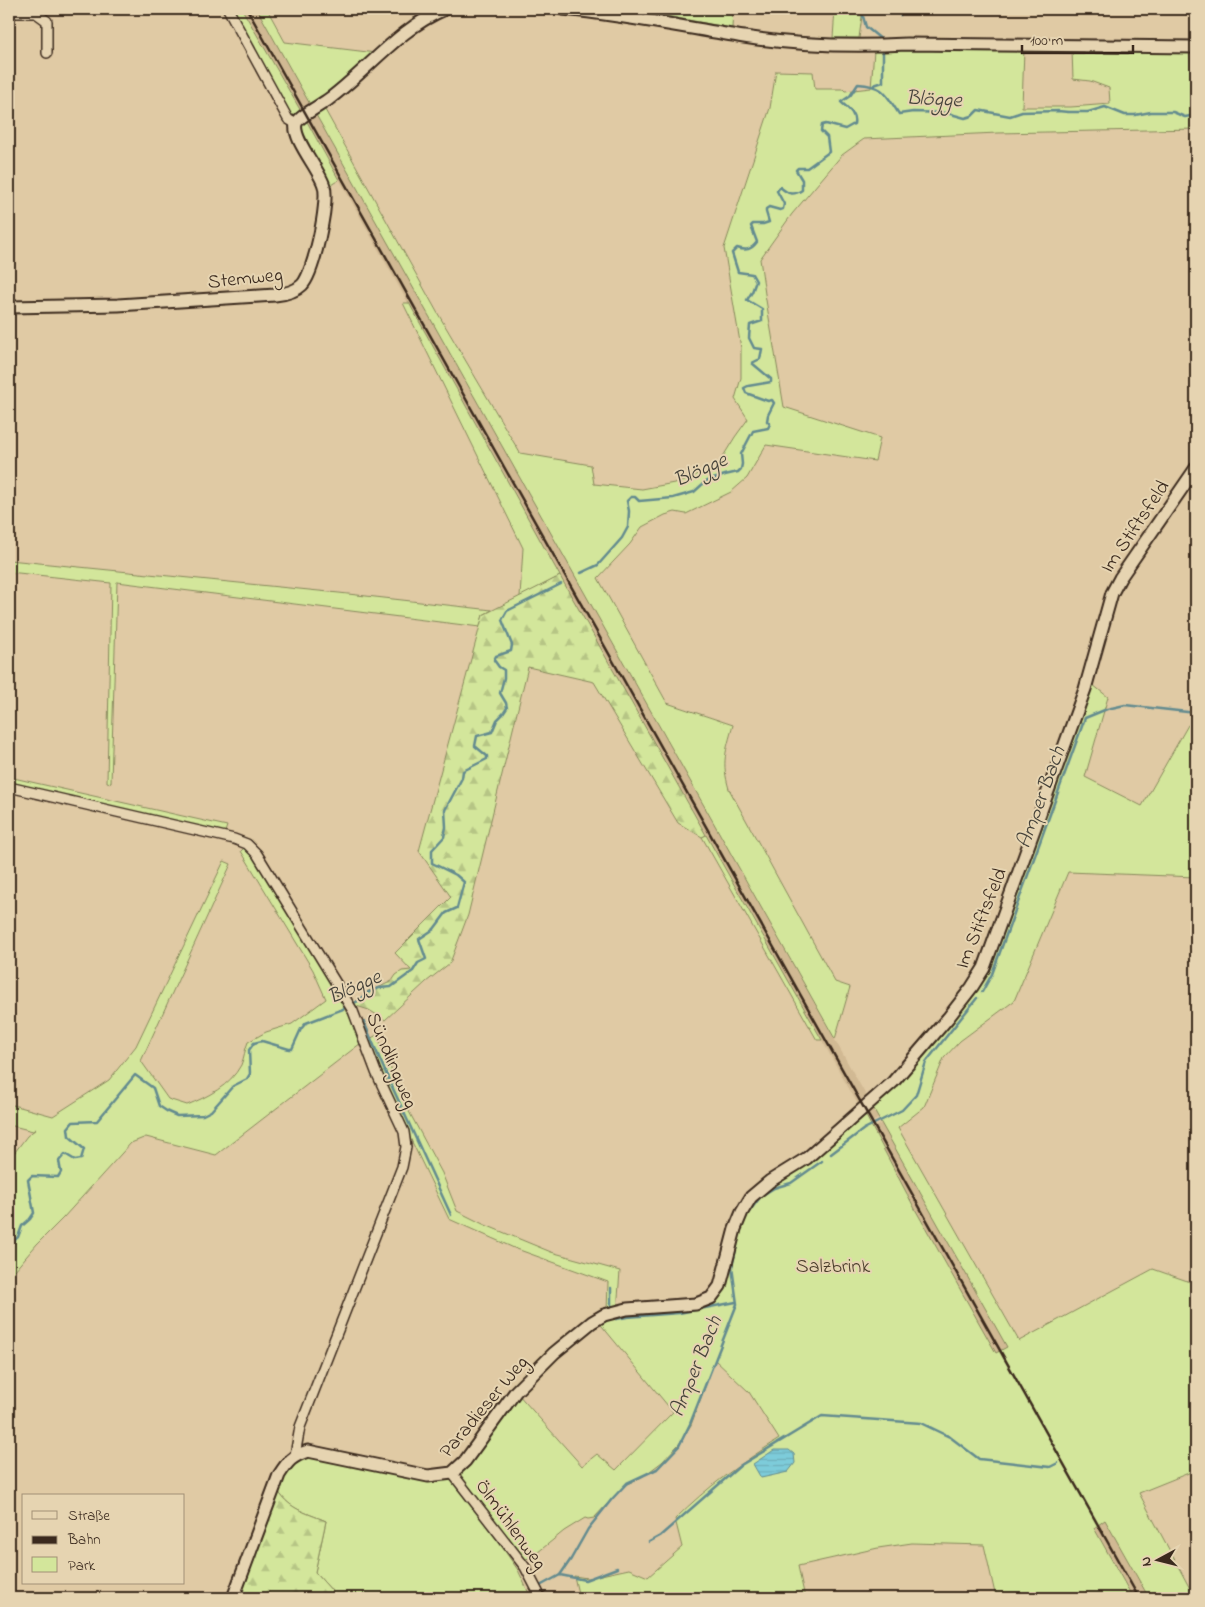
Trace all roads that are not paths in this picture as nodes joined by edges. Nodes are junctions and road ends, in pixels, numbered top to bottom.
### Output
1 (228, 9) edge
2 (445, 9) edge
3 (563, 9) edge
4 (9, 13) edge
5 (1196, 47) edge
6 (47, 53) dead end
7 (296, 124) junction
8 (9, 307) edge
9 (1196, 468) edge
10 (9, 787) edge
11 (604, 1315) joint
12 (296, 1455) junction
13 (452, 1473) junction
14 (537, 1592) edge
15 (233, 1598) edge

1 - 7 street
2 - 7 street
3 - 5 street
4 - 6 street
7 - 8 street, Stemweg
9 - 11 street, Im Stiftsfeld
10 - 12 street, Sündlingweg
11 - 13 street, Paradieser Weg
12 - 13 street, Paradieser Weg
12 - 15 street
13 - 14 street, Ölmühlenweg

